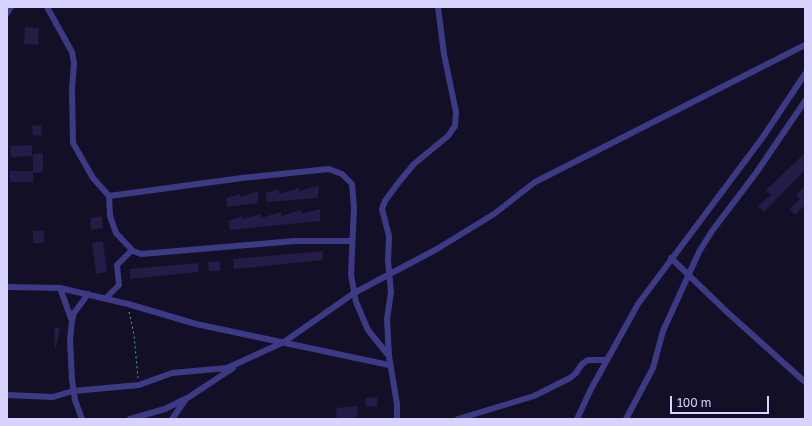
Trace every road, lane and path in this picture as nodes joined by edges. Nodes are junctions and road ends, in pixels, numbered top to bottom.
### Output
1 (12, 7) edge
2 (47, 7) edge
3 (438, 7) edge
4 (7, 13) edge
5 (805, 45) edge
6 (805, 74) edge
7 (805, 102) edge
8 (109, 196) junction
9 (351, 241) junction
10 (132, 250) junction
11 (671, 258) junction
12 (389, 275) junction
13 (689, 275) junction
14 (7, 287) edge
15 (60, 288) junction
16 (354, 293) junction
17 (88, 294) junction
18 (106, 298) junction
19 (128, 304) junction
20 (72, 321) junction
21 (284, 342) junction
22 (389, 356) junction
23 (244, 360) junction
24 (607, 360) junction
25 (389, 365) junction
26 (805, 382) edge
27 (139, 385) junction
28 (73, 391) junction
29 (7, 395) edge
30 (186, 399) junction
31 (82, 419) edge
32 (130, 419) edge
33 (172, 419) edge
34 (397, 419) edge
35 (458, 419) edge
36 (577, 419) edge
37 (626, 419) edge

1 - 4 street
2 - 8 street
3 - 12 street
5 - 12 street
6 - 11 street
7 - 13 street
8 - 9 street
8 - 10 street
9 - 10 street
9 - 16 street
10 - 18 street
11 - 13 street
11 - 24 street
12 - 16 street
12 - 22 street
13 - 26 street
13 - 37 street
14 - 15 street
15 - 17 street
15 - 20 street
16 - 21 street
16 - 22 street
17 - 18 street
17 - 20 street
18 - 19 street
19 - 21 street
19 - 27 path
20 - 28 street
21 - 23 street
21 - 25 street
22 - 25 street
23 - 27 street
23 - 30 street
24 - 35 street
24 - 36 street
25 - 34 street
27 - 28 street
28 - 29 street
28 - 31 street
30 - 32 street
30 - 33 street

